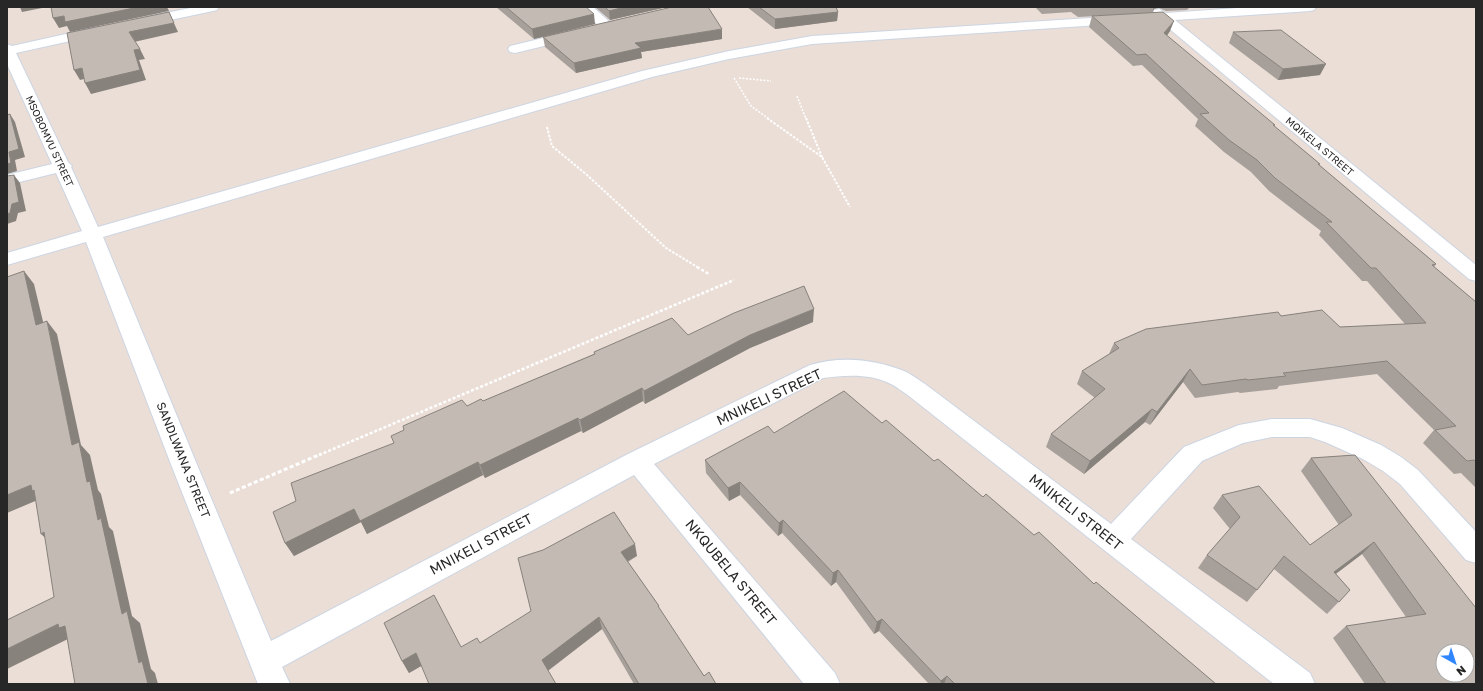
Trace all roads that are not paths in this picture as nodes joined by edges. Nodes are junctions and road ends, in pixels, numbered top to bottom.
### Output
1 (213, 7) edge
2 (585, 7) edge
3 (1310, 7) edge
4 (1158, 12) edge
5 (622, 23) edge
6 (127, 25) edge
7 (607, 26) junction
8 (111, 28) edge
9 (8, 49) edge
10 (515, 49) dead end
11 (63, 166) junction
12 (7, 180) edge
13 (93, 235) junction
14 (7, 259) edge
15 (1476, 275) edge
16 (637, 461) junction
17 (1113, 540) junction
18 (1476, 551) edge
19 (265, 660) junction
20 (274, 684) edge
21 (824, 684) edge
22 (1299, 684) edge

1 - 6 street
2 - 7 street
3 - 4 street
4 - 13 street
4 - 15 street, MQIKELA STREET
5 - 7 street
7 - 10 street
8 - 9 street
9 - 11 street, MSOBOMVU STREET
11 - 12 street
11 - 13 street, MSOBOMVU STREET
13 - 14 street
13 - 19 street, SANDLWANA STREET
16 - 17 street, MNIKELI STREET
16 - 19 street, MNIKELI STREET
16 - 21 street, NKQUBELA STREET
17 - 18 street
17 - 22 street, MNIKELI STREET
19 - 20 street, SANDLWANA STREET

